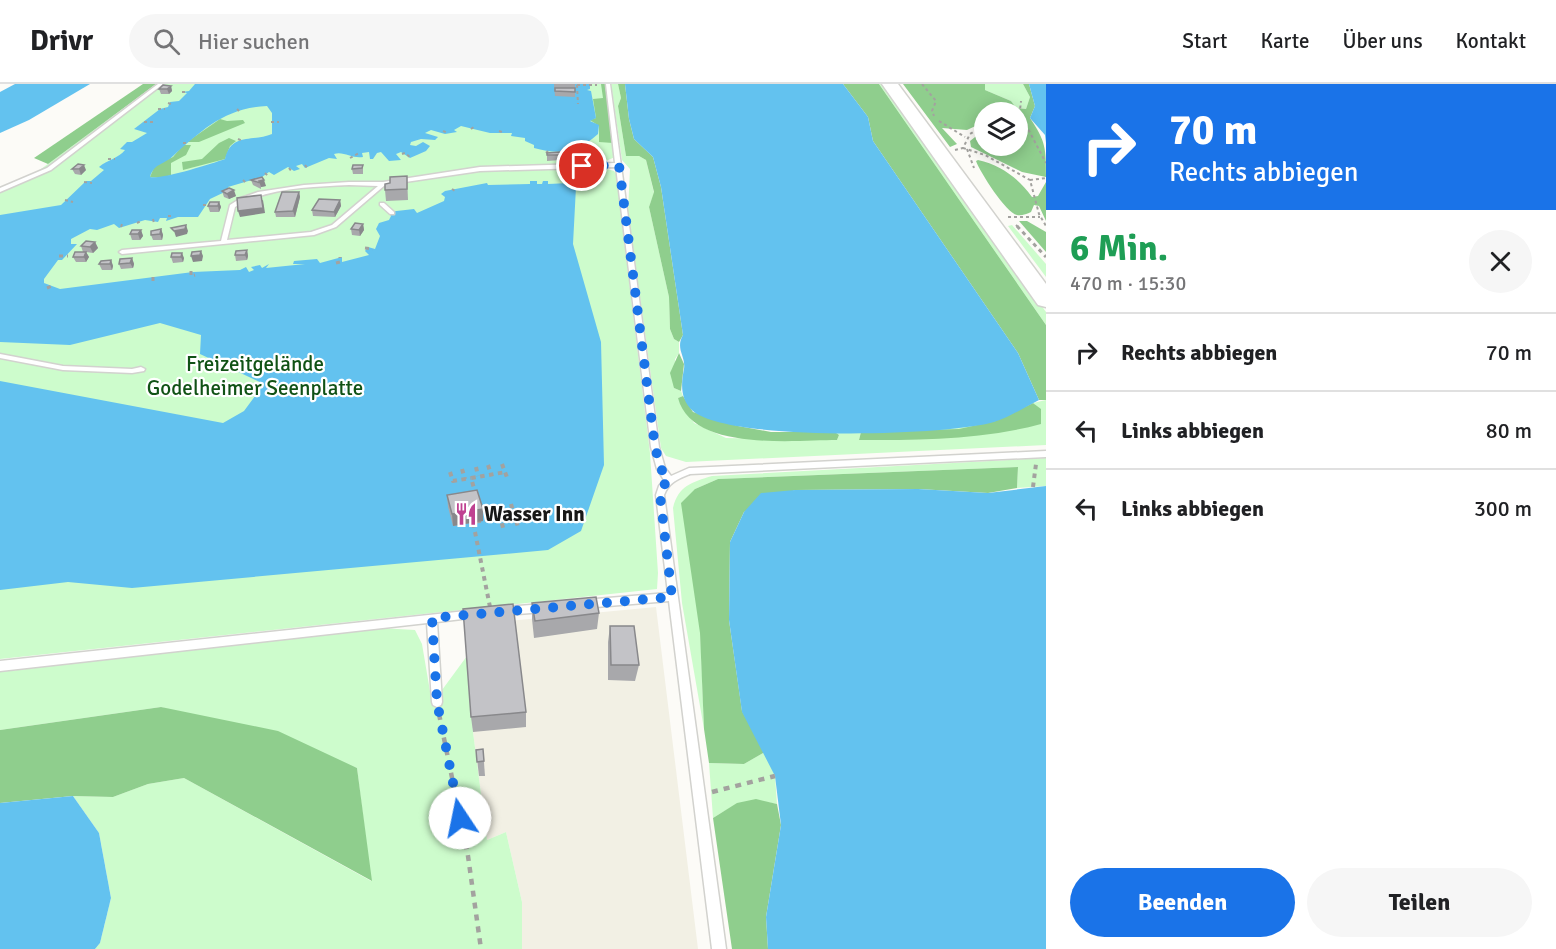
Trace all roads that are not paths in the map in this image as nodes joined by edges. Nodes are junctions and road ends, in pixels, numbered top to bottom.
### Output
1 (161, 84) edge
2 (608, 84) edge
3 (890, 84) edge
4 (619, 165) junction
5 (383, 184) junction
6 (0, 190) edge
7 (382, 204) dead end
8 (392, 213) dead end
9 (224, 241) junction
10 (122, 252) dead end
11 (1046, 300) edge
12 (0, 356) edge
13 (141, 369) dead end
14 (1041, 454) edge
15 (669, 480) junction
16 (672, 597) junction
17 (570, 605) edge
18 (559, 606) edge
19 (432, 618) junction
20 (0, 666) edge
21 (437, 702) road end
22 (719, 949) edge

1 - 6 lane
2 - 4 lane
3 - 11 main road
4 - 5 lane
4 - 15 lane
5 - 9 lane
5 - 9 lane
7 - 8 lane
9 - 10 lane
12 - 13 lane
14 - 15 lane
15 - 16 lane
16 - 17 lane
16 - 22 lane
18 - 19 lane
19 - 20 lane
19 - 21 lane

